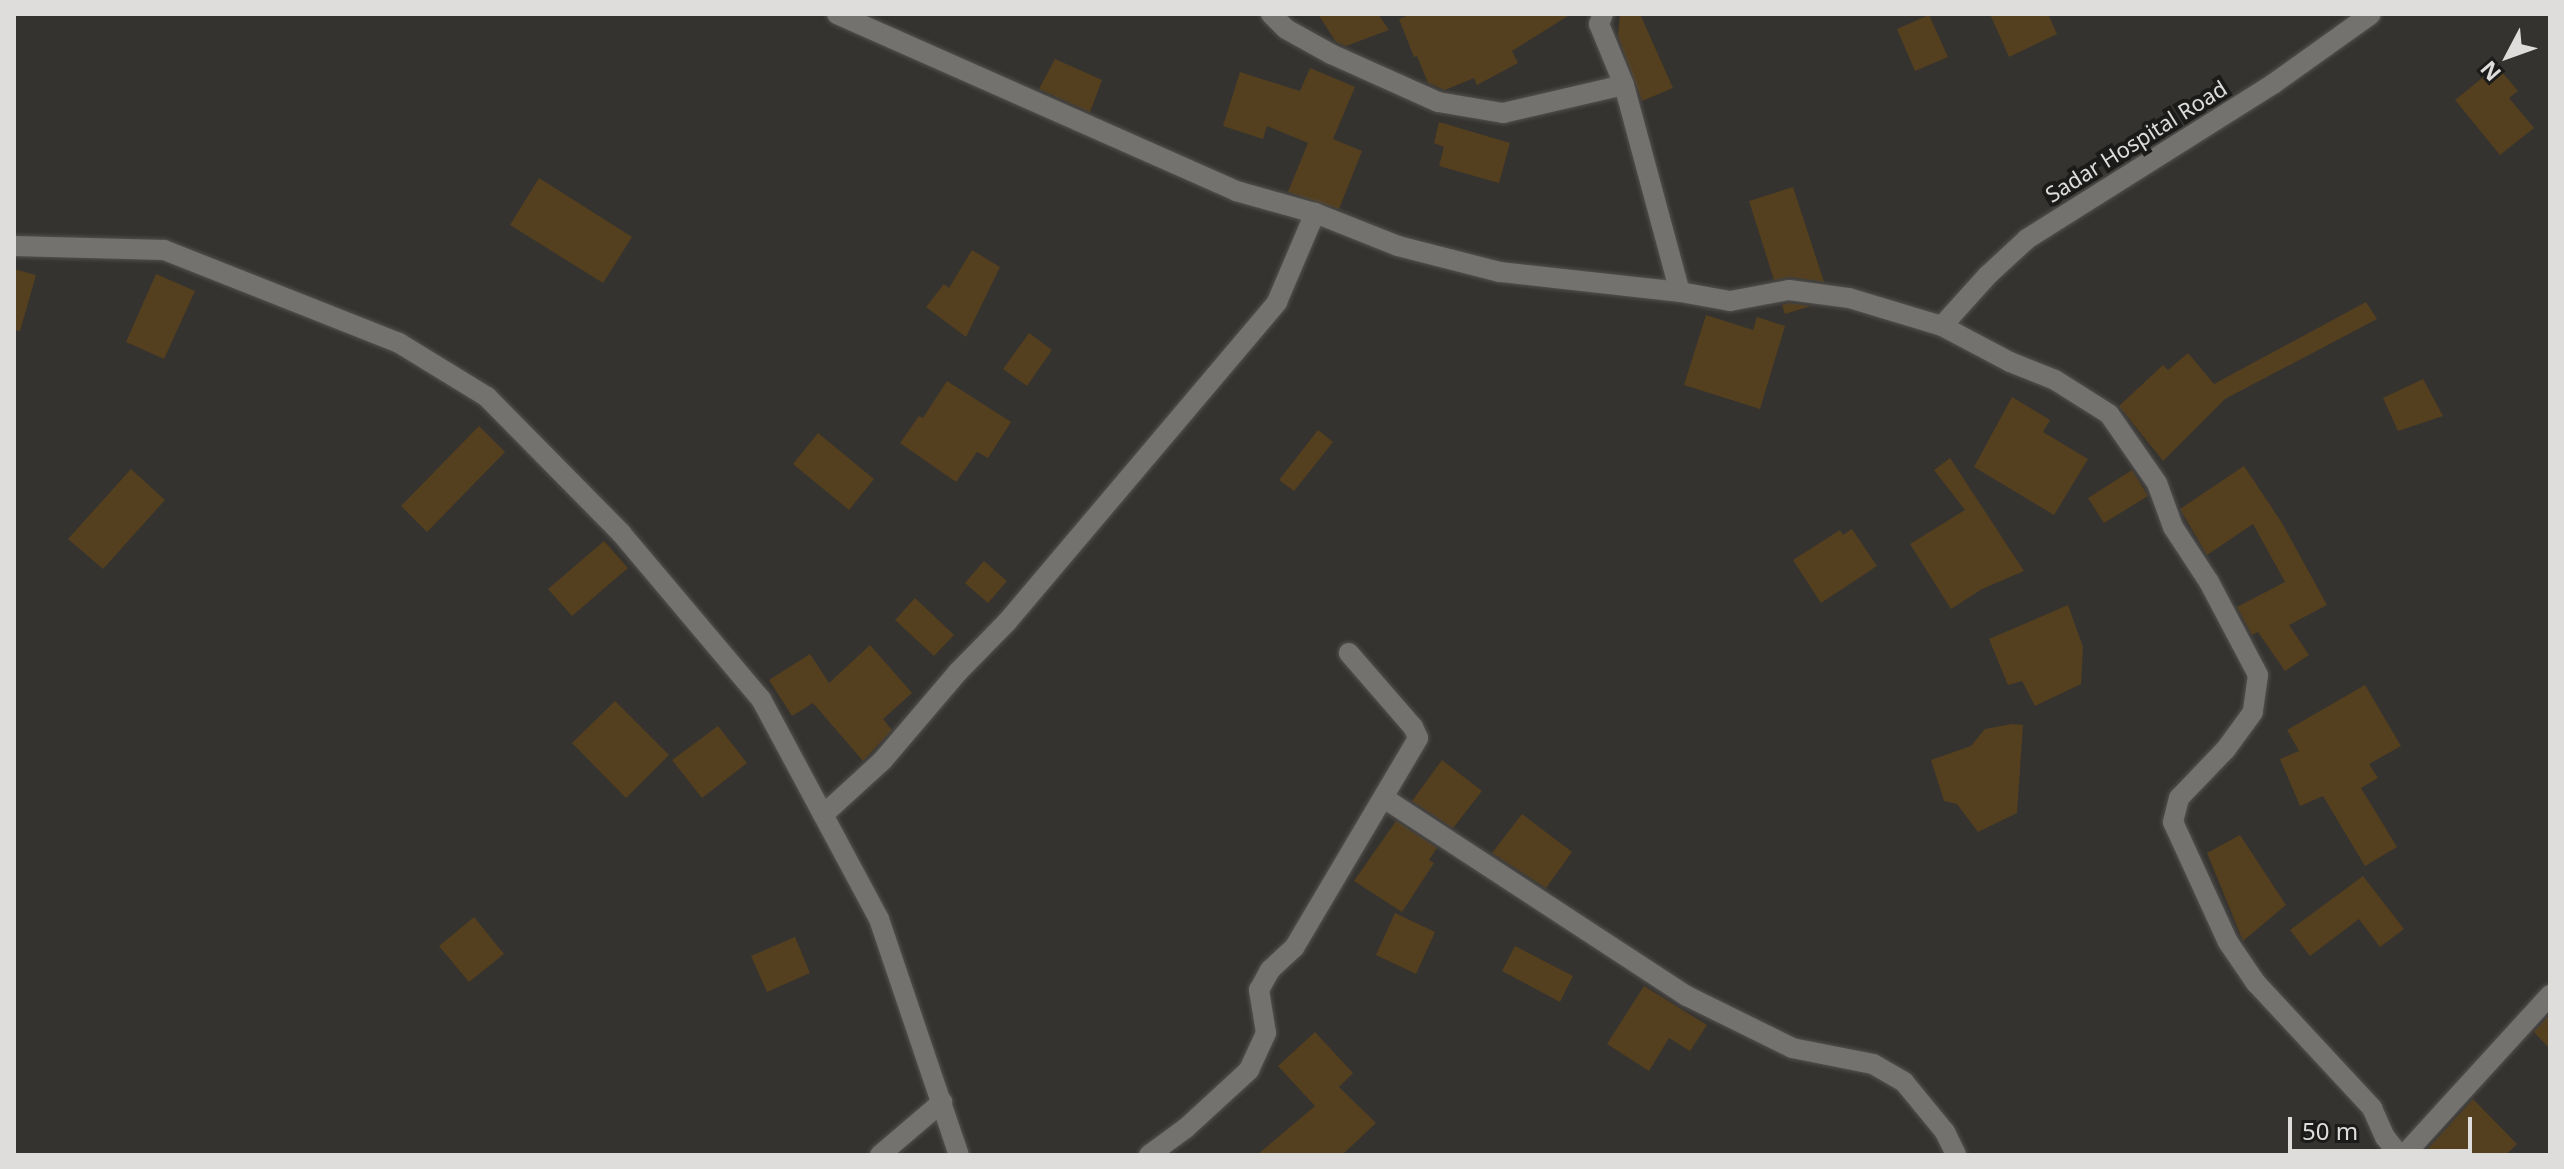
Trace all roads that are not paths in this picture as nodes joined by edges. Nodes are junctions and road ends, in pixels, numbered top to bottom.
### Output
1 (837, 14) edge
2 (1271, 14) edge
3 (1603, 14) edge
4 (2371, 14) edge
5 (1624, 85) junction
6 (1313, 217) junction
7 (14, 246) edge
8 (1680, 292) junction
9 (1942, 326) junction
10 (1349, 653) dead end
11 (1384, 798) junction
12 (823, 815) junction
13 (2550, 995) edge
14 (942, 1102) junction
15 (880, 1155) edge
16 (959, 1155) edge
17 (1149, 1155) edge
18 (1956, 1155) edge
19 (2401, 1155) edge

1 - 6 street
2 - 5 street
3 - 5 street
4 - 9 street, Sadar Hospital Road
5 - 8 street
6 - 8 street
6 - 12 street
7 - 12 street
8 - 9 street
9 - 19 street
10 - 11 street
11 - 17 street
11 - 18 street
12 - 14 street
13 - 19 street
14 - 15 street
14 - 16 street

